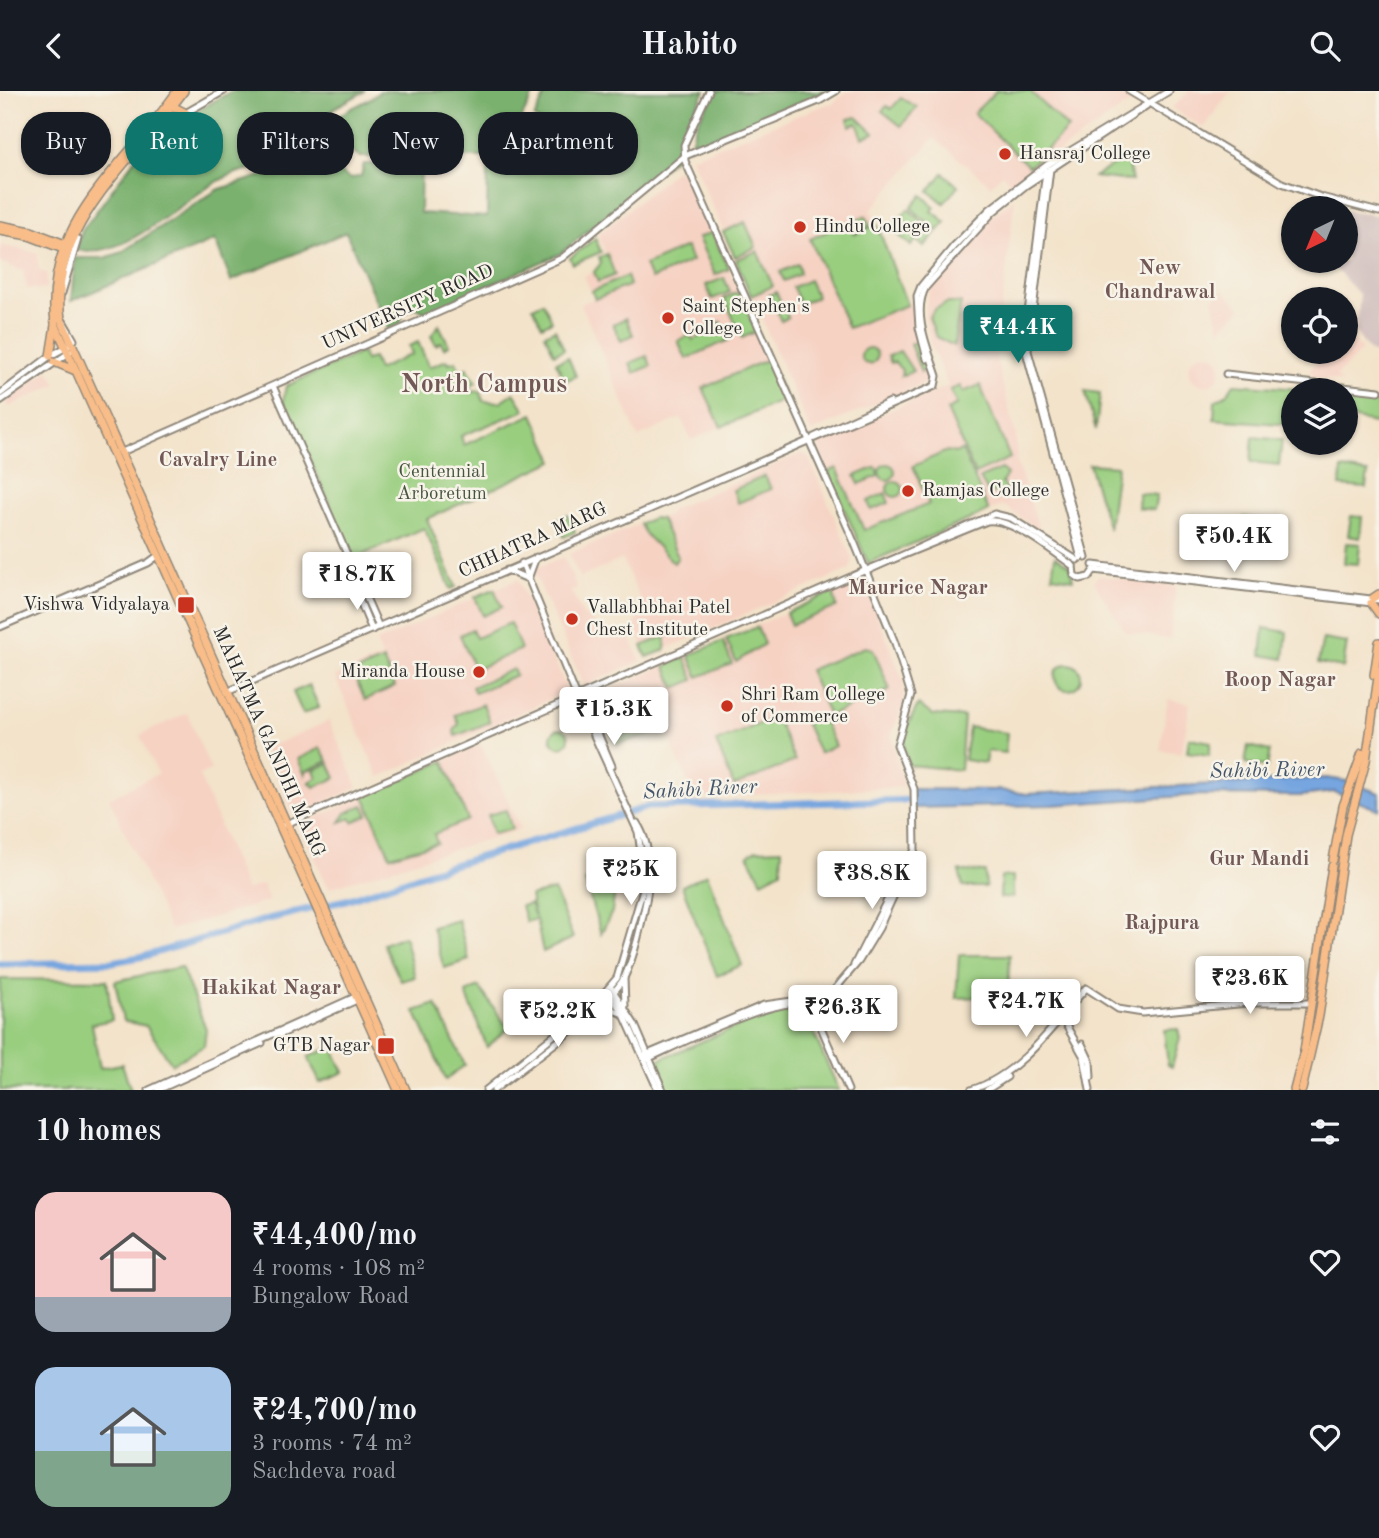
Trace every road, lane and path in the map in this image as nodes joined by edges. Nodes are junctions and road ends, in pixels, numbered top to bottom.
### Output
1 (177, 91) edge
2 (184, 91) edge
3 (224, 91) edge
4 (709, 91) edge
5 (836, 91) edge
6 (1129, 91) edge
7 (1169, 91) edge
8 (1148, 105) junction
9 (168, 108) junction
10 (165, 112) edge
11 (172, 112) edge
12 (182, 112) edge
13 (188, 112) edge
14 (685, 156) junction
15 (125, 161) edge
16 (1048, 167) junction
17 (1379, 212) edge
18 (0, 225) edge
19 (78, 229) junction
20 (0, 231) edge
21 (49, 243) junction
22 (65, 247) junction
23 (57, 267) junction
24 (58, 294) junction
25 (58, 321) junction
26 (69, 349) junction
27 (52, 359) junction
28 (80, 372) junction
29 (1227, 372) dead end
30 (273, 386) junction
31 (1379, 390) edge
32 (0, 394) edge
33 (0, 401) edge
34 (810, 437) junction
35 (121, 452) junction
36 (159, 555) junction
37 (536, 557) junction
38 (1081, 559) junction
39 (148, 563) junction
40 (522, 563) junction
41 (164, 566) junction
42 (1073, 566) junction
43 (1093, 567) junction
44 (507, 570) junction
45 (866, 571) junction
46 (528, 579) junction
47 (360, 585) junction
48 (1376, 600) edge
49 (1379, 614) edge
50 (193, 621) junction
51 (0, 627) edge
52 (379, 627) junction
53 (372, 630) junction
54 (1379, 642) edge
55 (1379, 670) edge
56 (227, 692) junction
57 (580, 698) junction
58 (1357, 779) junction
59 (1350, 801) junction
60 (636, 823) junction
61 (283, 826) junction
62 (324, 919) junction
63 (624, 978) junction
64 (610, 990) junction
65 (356, 998) junction
66 (1310, 1003) junction
67 (599, 1006) junction
68 (812, 1008) junction
69 (625, 1011) junction
70 (1062, 1020) junction
71 (646, 1057) junction
72 (1090, 1087) edge
73 (149, 1090) edge
74 (158, 1090) edge
75 (398, 1090) edge
76 (406, 1090) edge
77 (486, 1090) edge
78 (494, 1090) edge
79 (658, 1090) edge
80 (663, 1090) edge
81 (848, 1090) edge
82 (971, 1090) edge
83 (987, 1090) edge
84 (1294, 1090) edge
85 (1302, 1090) edge

1 - 9 main road
2 - 9 main road
3 - 13 street
4 - 14 street
5 - 14 street, UNIVERSITY ROAD
6 - 8 street
7 - 8 street, CHHATRA MARG
8 - 16 street, CHHATRA MARG
8 - 17 street
9 - 10 main road
9 - 11 main road
9 - 12 main road
9 - 22 main road
14 - 30 street, UNIVERSITY ROAD
14 - 34 street
15 - 19 main road
16 - 34 street, CHHATRA MARG
16 - 38 street
18 - 22 main road
19 - 22 main road
19 - 24 street
20 - 21 main road
21 - 22 main road
21 - 23 main road
22 - 23 main road, MAHATMA GANDHI MARG
22 - 24 main road
23 - 25 main road, MAHATMA GANDHI MARG
24 - 25 main road, MAHATMA GANDHI MARG
25 - 26 main road, MAHATMA GANDHI MARG
25 - 27 main road
25 - 28 street
26 - 27 street
26 - 28 main road, MAHATMA GANDHI MARG
27 - 28 main road
27 - 32 street
27 - 33 street
28 - 35 main road, MAHATMA GANDHI MARG
28 - 36 main road, MAHATMA GANDHI MARG
29 - 31 street
30 - 35 street, UNIVERSITY ROAD
30 - 47 street
34 - 37 street, CHHATRA MARG
34 - 45 street
35 - 50 main road, MAHATMA GANDHI MARG
36 - 39 street
36 - 41 main road, MAHATMA GANDHI MARG
37 - 40 street, CHHATRA MARG
37 - 46 street
38 - 42 street
38 - 43 street
38 - 45 street
39 - 41 street
39 - 51 street
40 - 44 street, CHHATRA MARG
40 - 46 street
41 - 50 main road, MAHATMA GANDHI MARG
42 - 43 street
42 - 45 street
43 - 48 street
44 - 46 street
44 - 52 street, CHHATRA MARG
45 - 57 street
45 - 68 street
46 - 57 street
47 - 52 street
47 - 53 street
48 - 49 main road
50 - 56 main road, MAHATMA GANDHI MARG
50 - 61 main road, MAHATMA GANDHI MARG
52 - 53 street, CHHATRA MARG
53 - 56 street, CHHATRA MARG
54 - 58 main road
55 - 58 main road
56 - 61 main road, MAHATMA GANDHI MARG
57 - 60 street
57 - 61 street
58 - 59 main road
59 - 66 main road
59 - 85 main road
60 - 63 street
60 - 64 street
61 - 62 main road, MAHATMA GANDHI MARG
62 - 65 main road
62 - 76 main road, MAHATMA GANDHI MARG
63 - 64 street
63 - 69 street
64 - 67 street
64 - 69 street
64 - 77 street
65 - 73 street
65 - 74 street
65 - 75 main road
66 - 70 street
66 - 84 main road
67 - 69 street
67 - 78 street
68 - 71 street
68 - 81 street
69 - 71 street
70 - 72 street
70 - 82 street
70 - 83 street
71 - 79 street
71 - 80 street

